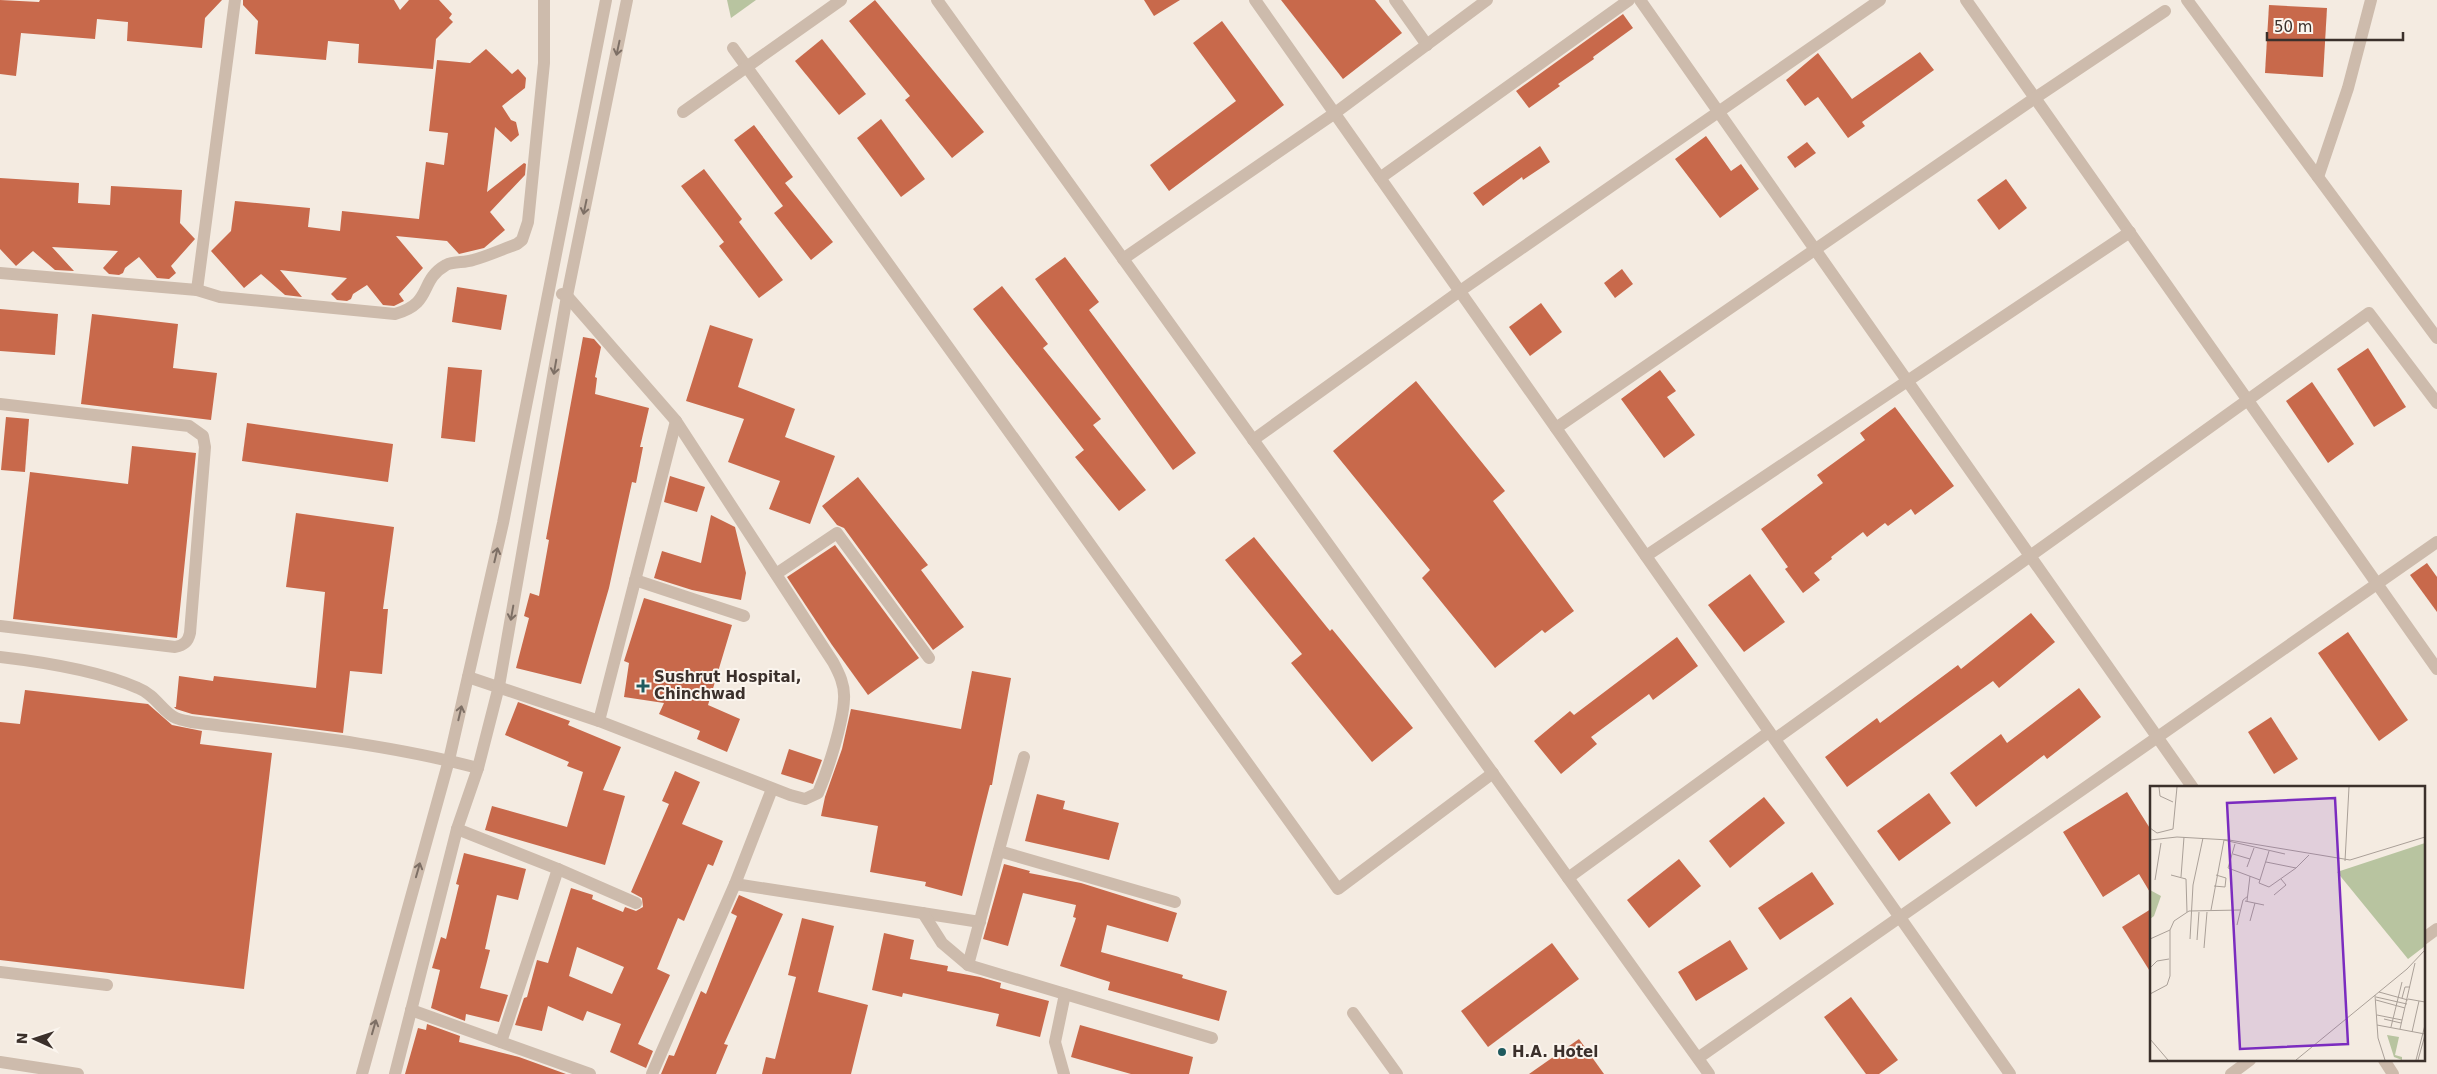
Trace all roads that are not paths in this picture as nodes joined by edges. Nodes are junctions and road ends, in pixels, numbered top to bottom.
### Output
1 (235, 0) edge
2 (544, 0) edge
3 (606, 0) edge
4 (627, 0) edge
5 (841, 0) edge
6 (937, 0) edge
7 (1255, 0) edge
8 (1395, 0) edge
9 (1487, 0) edge
10 (1629, 0) edge
11 (1640, 0) edge
12 (1880, 0) edge
13 (1966, 0) edge
14 (2187, 0) edge
15 (2371, 0) edge
16 (2165, 11) dead end
17 (1427, 45) junction
18 (733, 48) dead end
19 (746, 68) junction
20 (2035, 98) junction
21 (683, 112) dead end
22 (1718, 112) junction
23 (1335, 113) junction
24 (1380, 178) junction
25 (2318, 178) junction
26 (2130, 232) junction
27 (1815, 249) junction
28 (1123, 259) junction
29 (0, 273) edge
30 (197, 290) junction
31 (1460, 291) junction
32 (549, 292) junction
33 (567, 296) junction
34 (2437, 338) edge
35 (1908, 381) junction
36 (2247, 399) junction
37 (2437, 403) edge
38 (0, 404) edge
39 (676, 421) junction
40 (1556, 428) junction
41 (1253, 440) junction
42 (2437, 542) edge
43 (1646, 556) junction
44 (2030, 556) junction
45 (776, 574) junction
46 (635, 580) junction
47 (2377, 584) junction
48 (744, 616) dead end
49 (0, 626) edge
50 (0, 657) edge
51 (928, 658) dead end
52 (2437, 669) edge
53 (468, 677) junction
54 (499, 686) junction
55 (599, 720) junction
56 (1772, 736) junction
57 (2158, 738) junction
58 (1024, 757) dead end
59 (449, 760) junction
60 (478, 768) junction
61 (1493, 773) junction
62 (2192, 786) edge
63 (772, 789) junction
64 (457, 829) junction
65 (999, 852) junction
66 (558, 869) junction
67 (1568, 878) junction
68 (735, 884) junction
69 (1175, 902) dead end
70 (636, 903) dead end
71 (923, 913) junction
72 (1900, 917) junction
73 (980, 922) junction
74 (2437, 929) edge
75 (2424, 938) edge
76 (968, 965) junction
77 (0, 972) edge
78 (107, 985) dead end
79 (1065, 994) junction
80 (411, 1010) junction
81 (1353, 1013) dead end
82 (1212, 1038) dead end
83 (501, 1042) junction
84 (1698, 1058) junction
85 (0, 1062) edge
86 (2247, 1062) edge
87 (2385, 1062) edge
88 (78, 1074) edge
89 (362, 1074) edge
90 (395, 1074) edge
91 (590, 1074) edge
92 (652, 1074) edge
93 (1064, 1074) edge
94 (1397, 1074) edge
95 (1709, 1074) edge
96 (2010, 1074) edge
97 (2230, 1074) edge
98 (2393, 1074) edge

1 - 30 street
2 - 30 street
3 - 32 street
4 -> 33 street
5 - 19 street
6 - 28 street
7 - 23 street
8 - 17 street
9 - 17 street
10 - 24 street
11 - 22 street
12 - 22 street
13 - 20 street
14 - 25 street
15 - 25 street
16 - 20 street
17 - 23 street
18 - 19 street
19 - 21 street
19 - 61 street
20 - 26 street
20 - 27 street
22 - 27 street
22 - 31 street
23 - 24 street
23 - 28 street
24 - 31 street
25 - 34 street
26 - 35 street
26 - 36 street
27 - 35 street
27 - 40 street
28 - 41 street
29 - 30 street
31 - 40 street
31 - 41 street
32 - 33 street
53 -> 32 street
33 - 39 street
33 -> 54 street
35 - 43 street
35 - 44 street
36 - 37 street
36 - 44 street
36 - 47 street
38 - 49 street
39 - 45 street
39 - 46 street
40 - 43 street
41 - 61 street
42 - 47 street
43 - 56 street
44 - 56 street
44 - 57 street
45 - 51 street
45 - 63 street
46 - 48 street
46 - 55 street
47 - 52 street
47 - 57 street
50 - 59 street
53 - 54 street
59 -> 53 street
54 - 55 street
54 - 60 street
55 - 63 street
56 - 67 street
56 - 72 street
57 - 62 street
57 - 72 street
58 - 65 street
59 - 60 street
89 -> 59 street
60 - 64 street
61 - 67 street
63 - 68 street
64 - 66 street
64 - 80 street
65 - 69 street
65 - 73 street
66 - 70 street
66 - 83 street
67 - 84 street
68 - 71 street
68 - 92 street
71 - 73 street
71 - 76 street
72 - 84 street
72 - 96 street
73 - 76 street
74 - 75 street
76 - 79 street
77 - 78 street
79 - 82 street
79 - 93 street
80 - 83 street
80 - 90 street
81 - 94 street
83 - 91 street
84 - 95 street
85 - 88 street
86 - 97 street
87 - 98 street

